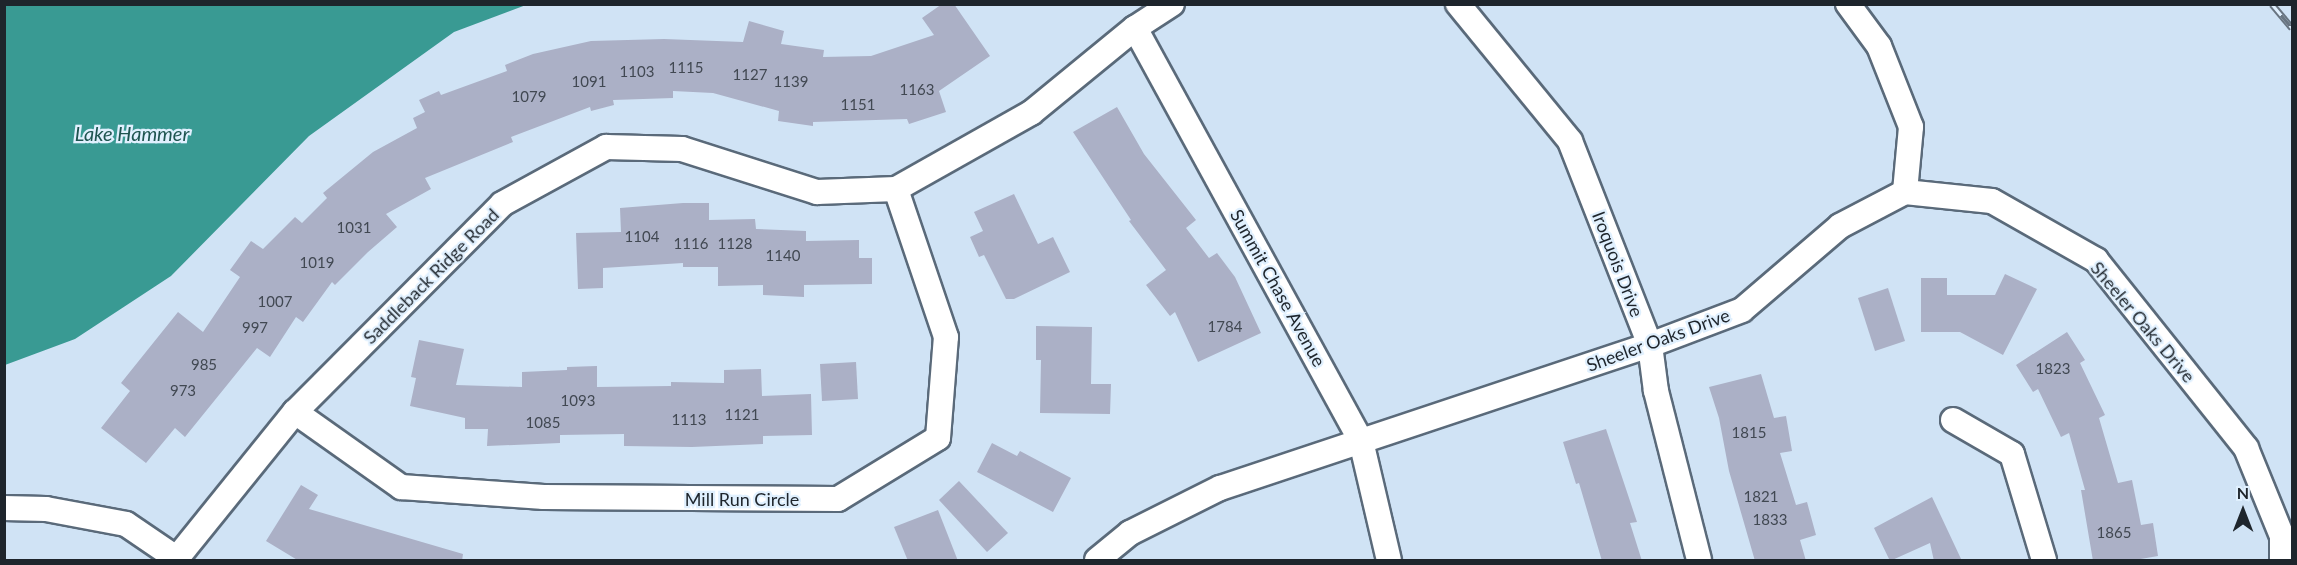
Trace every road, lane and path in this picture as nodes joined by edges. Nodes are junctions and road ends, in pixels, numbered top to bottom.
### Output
1 (1172, 4) edge
2 (1458, 4) edge
3 (1848, 4) edge
4 (1136, 28) junction
5 (896, 189) junction
6 (1905, 192) junction
7 (1650, 345) junction
8 (295, 412) junction
9 (1953, 420) dead end
10 (1361, 441) junction
11 (4, 508) edge
12 (178, 559) edge
13 (1097, 561) edge
14 (1389, 561) edge
15 (1699, 561) edge
16 (2044, 561) edge
17 (2282, 561) edge

1 - 4 street, Saddleback Ridge Road
2 - 7 street, Iroquois Drive
3 - 6 street
4 - 5 street, Saddleback Ridge Road
4 - 10 street, Summit Chase Avenue
5 - 8 street, Saddleback Ridge Road
5 - 8 street, Mill Run Circle
6 - 7 street, Sheeler Oaks Drive
6 - 17 street, Sheeler Oaks Drive
7 - 10 street, Sheeler Oaks Drive
7 - 15 street, Iroquois Drive
8 - 12 street, Saddleback Ridge Road
9 - 16 street
10 - 13 street, Sheeler Oaks Drive
10 - 14 street, Summit Chase Avenue
11 - 12 street

